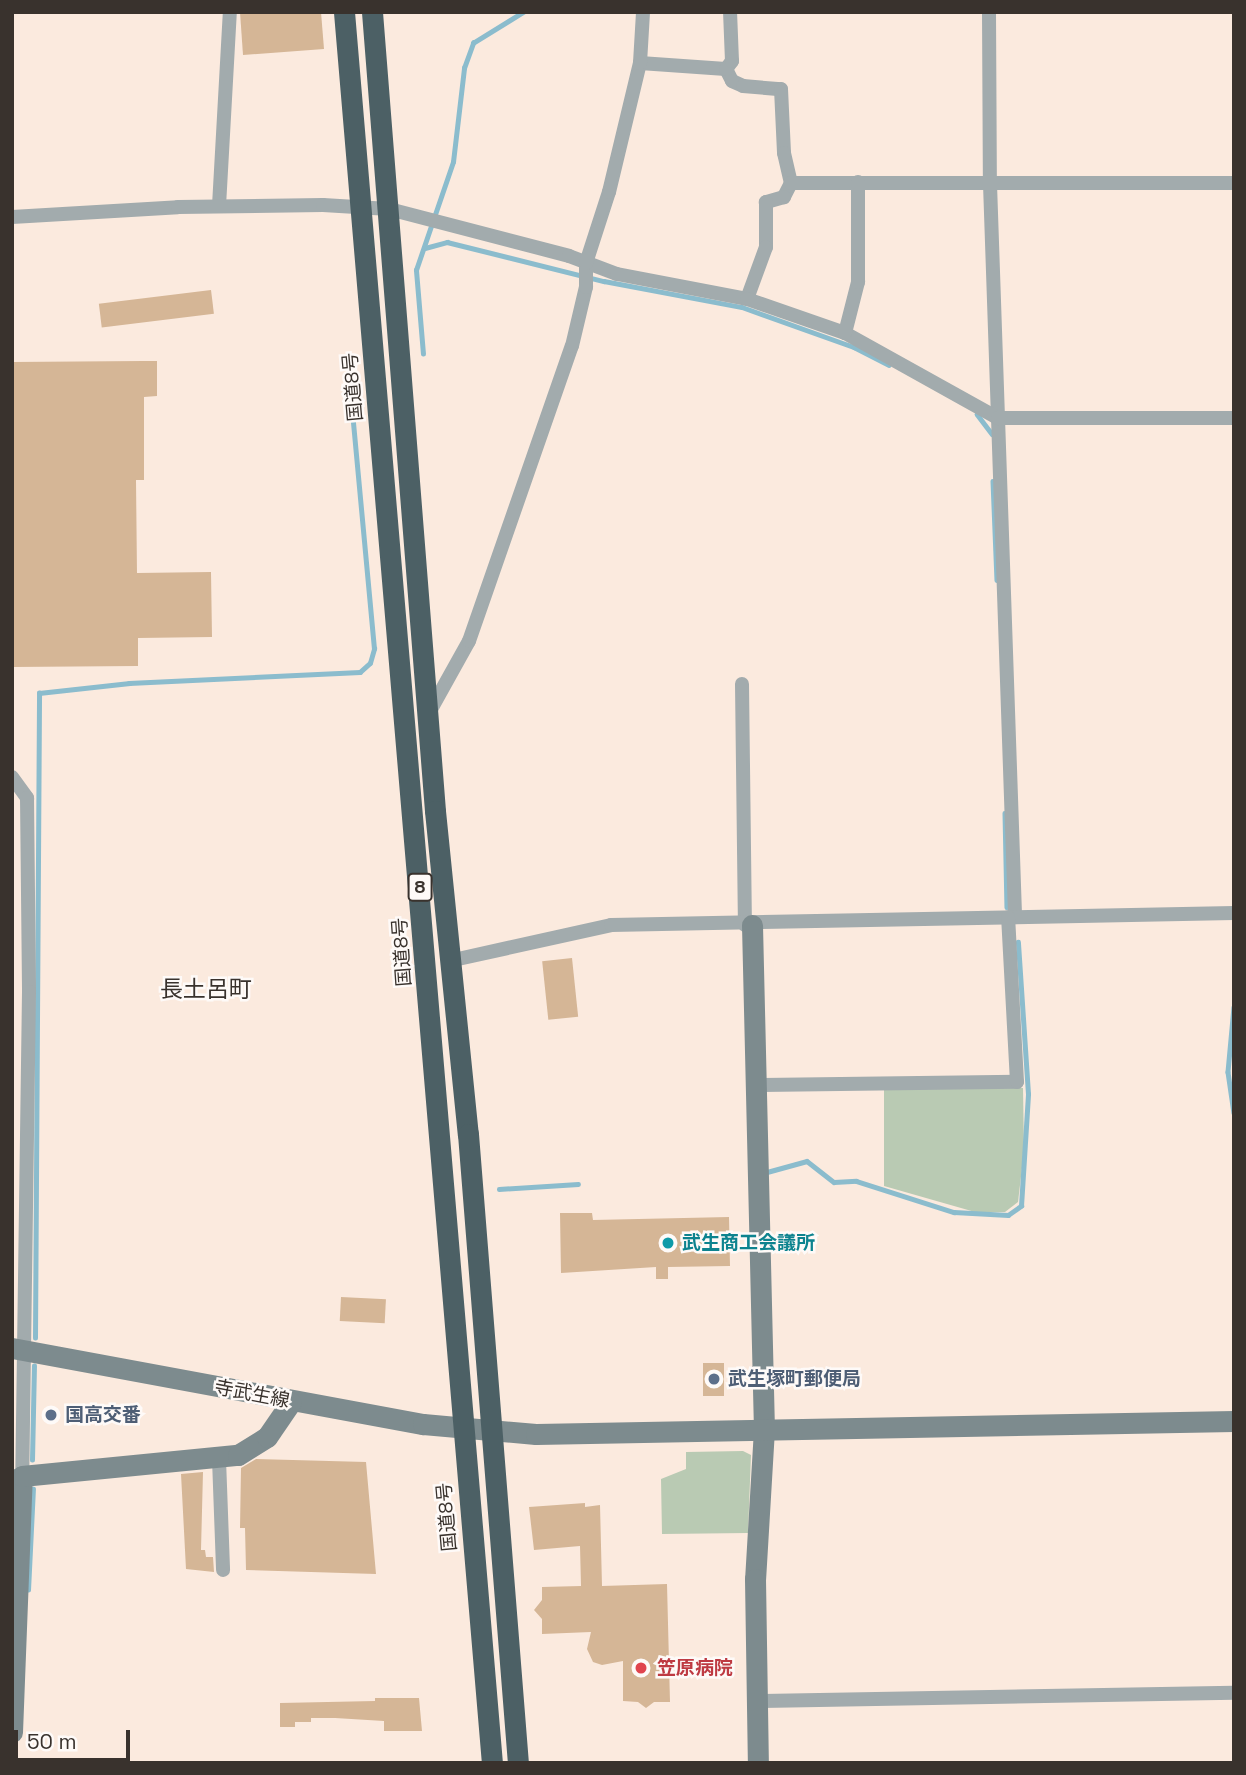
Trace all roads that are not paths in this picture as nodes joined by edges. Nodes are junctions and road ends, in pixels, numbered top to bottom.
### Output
1 (230, 12) edge
2 (344, 12) edge
3 (372, 12) edge
4 (643, 12) edge
5 (730, 12) edge
6 (989, 12) edge
7 (640, 62) junction
8 (726, 69) junction
9 (858, 183) junction
10 (1234, 183) edge
11 (791, 184) junction
12 (990, 184) junction
13 (360, 205) junction
14 (219, 206) junction
15 (389, 209) junction
16 (12, 217) edge
17 (586, 263) junction
18 (747, 299) junction
19 (845, 333) junction
20 (998, 418) junction
21 (1234, 418) edge
22 (742, 684) dead end
23 (429, 711) junction
24 (12, 777) edge
25 (20, 815) edge
26 (12, 904) edge
27 (28, 904) junction
28 (1234, 913) edge
29 (1012, 916) junction
30 (749, 925) junction
31 (449, 961) junction
32 (29, 992) junction
33 (12, 993) edge
34 (12, 1081) edge
35 (28, 1081) junction
36 (756, 1085) junction
37 (27, 1167) junction
38 (12, 1168) edge
39 (19, 1349) edge
40 (291, 1402) junction
41 (1234, 1422) edge
42 (462, 1429) junction
43 (764, 1429) junction
44 (493, 1431) junction
45 (219, 1459) junction
46 (17, 1476) edge
47 (223, 1570) dead end
48 (13, 1692) edge
49 (1234, 1693) edge
50 (757, 1701) junction
51 (12, 1732) edge
52 (492, 1763) edge
53 (518, 1763) edge
54 (758, 1763) edge

1 - 14 street
2 - 13 highway, 国道8号 / 8
3 - 15 highway, 8
4 - 7 street
5 - 8 street
6 - 12 street
7 - 8 street
7 - 17 street
8 - 11 street
9 - 11 street
9 - 12 street
9 - 19 street
10 - 12 street
11 - 18 street
12 - 20 street
13 - 14 street
13 - 15 street
13 - 42 highway, 国道8号 / 8
14 - 16 street
15 - 17 street
15 - 23 highway, 8
17 - 18 street
17 - 23 street
18 - 19 street
19 - 20 street
20 - 21 street
20 - 29 street
22 - 30 street
23 - 31 highway, 8
24 - 25 street
25 - 27 street
26 - 27 street
27 - 32 street
28 - 29 street
29 - 30 street
29 - 36 street
30 - 31 street
30 - 36 street
31 - 44 highway, 8
32 - 33 street
32 - 35 street
34 - 35 street
35 - 37 street
36 - 43 street
37 - 38 street
37 - 39 street
39 - 40 street, 寺武生線
39 - 46 street
40 - 42 street, 寺武生線
40 - 45 street
41 - 43 street, 寺武生線
42 - 44 street, 寺武生線
42 - 52 highway, 国道8号 / 8
43 - 44 street, 寺武生線
43 - 50 street
44 - 53 highway, 8
45 - 46 street
45 - 47 street
46 - 48 street
48 - 51 street
49 - 50 street
50 - 54 street

